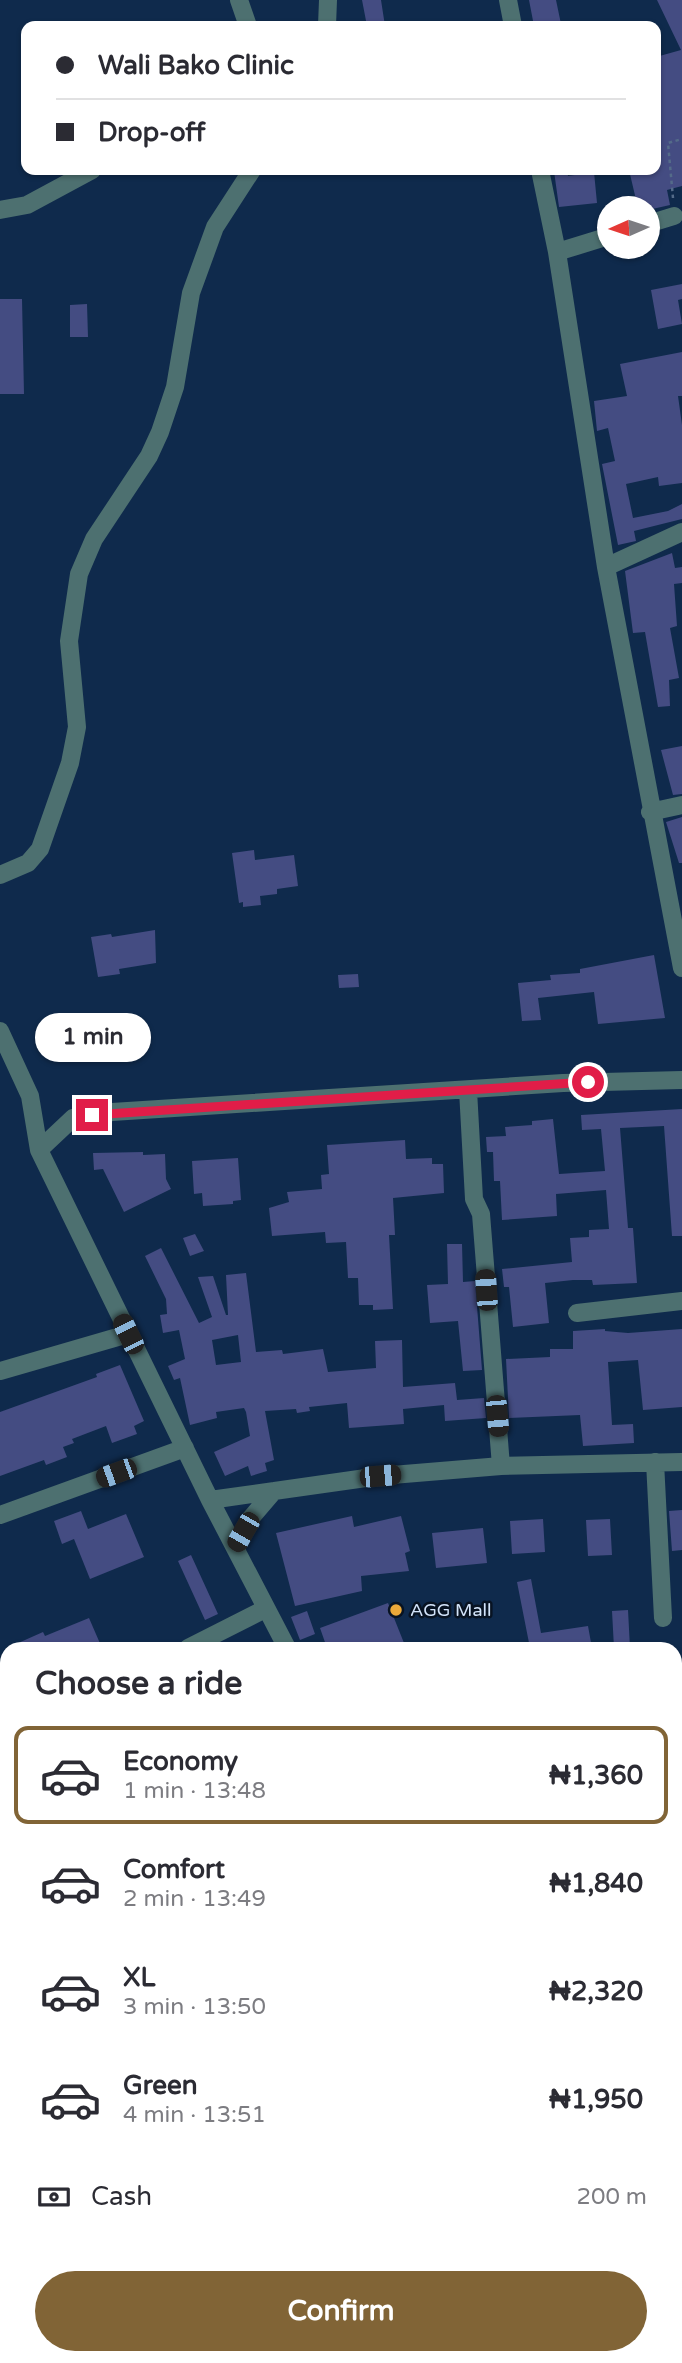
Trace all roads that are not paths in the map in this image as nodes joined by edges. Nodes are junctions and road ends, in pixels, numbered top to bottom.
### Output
1 (239, 0) edge
2 (328, 0) edge
3 (508, 0) edge
4 (246, 21) edge
5 (327, 21) edge
6 (512, 21) edge
7 (83, 175) edge
8 (249, 175) edge
9 (541, 175) edge
10 (0, 210) edge
11 (674, 216) road end
12 (660, 220) edge
13 (597, 240) edge
14 (557, 252) junction
15 (682, 532) edge
16 (606, 567) junction
17 (682, 804) edge
18 (650, 811) junction
19 (0, 875) edge
20 (682, 968) edge
21 (0, 1031) edge
22 (682, 1080) edge
23 (468, 1090) junction
24 (39, 1150) junction
25 (682, 1301) edge
26 (577, 1313) dead end
27 (128, 1334) junction
28 (0, 1371) edge
29 (185, 1448) junction
30 (655, 1462) junction
31 (682, 1462) edge
32 (501, 1466) junction
33 (274, 1492) junction
34 (210, 1500) junction
35 (0, 1515) edge
36 (235, 1546) junction
37 (265, 1609) junction
38 (663, 1618) dead end
39 (200, 1642) edge
40 (284, 1642) edge

1 - 4 street
2 - 5 street
3 - 6 street
7 - 10 street
8 - 19 street
9 - 14 street
11 - 12 street
13 - 14 street
14 - 16 street
15 - 16 street
16 - 18 street
17 - 18 street
18 - 20 street
21 - 24 street
22 - 23 street
23 - 24 street
23 - 32 street
24 - 27 street
25 - 26 street
27 - 28 street
27 - 29 street
29 - 34 street
29 - 35 street
30 - 31 street
30 - 32 street
30 - 38 street
32 - 33 street
33 - 34 street
33 - 36 street
34 - 36 street
36 - 37 street
37 - 39 street
37 - 40 street

